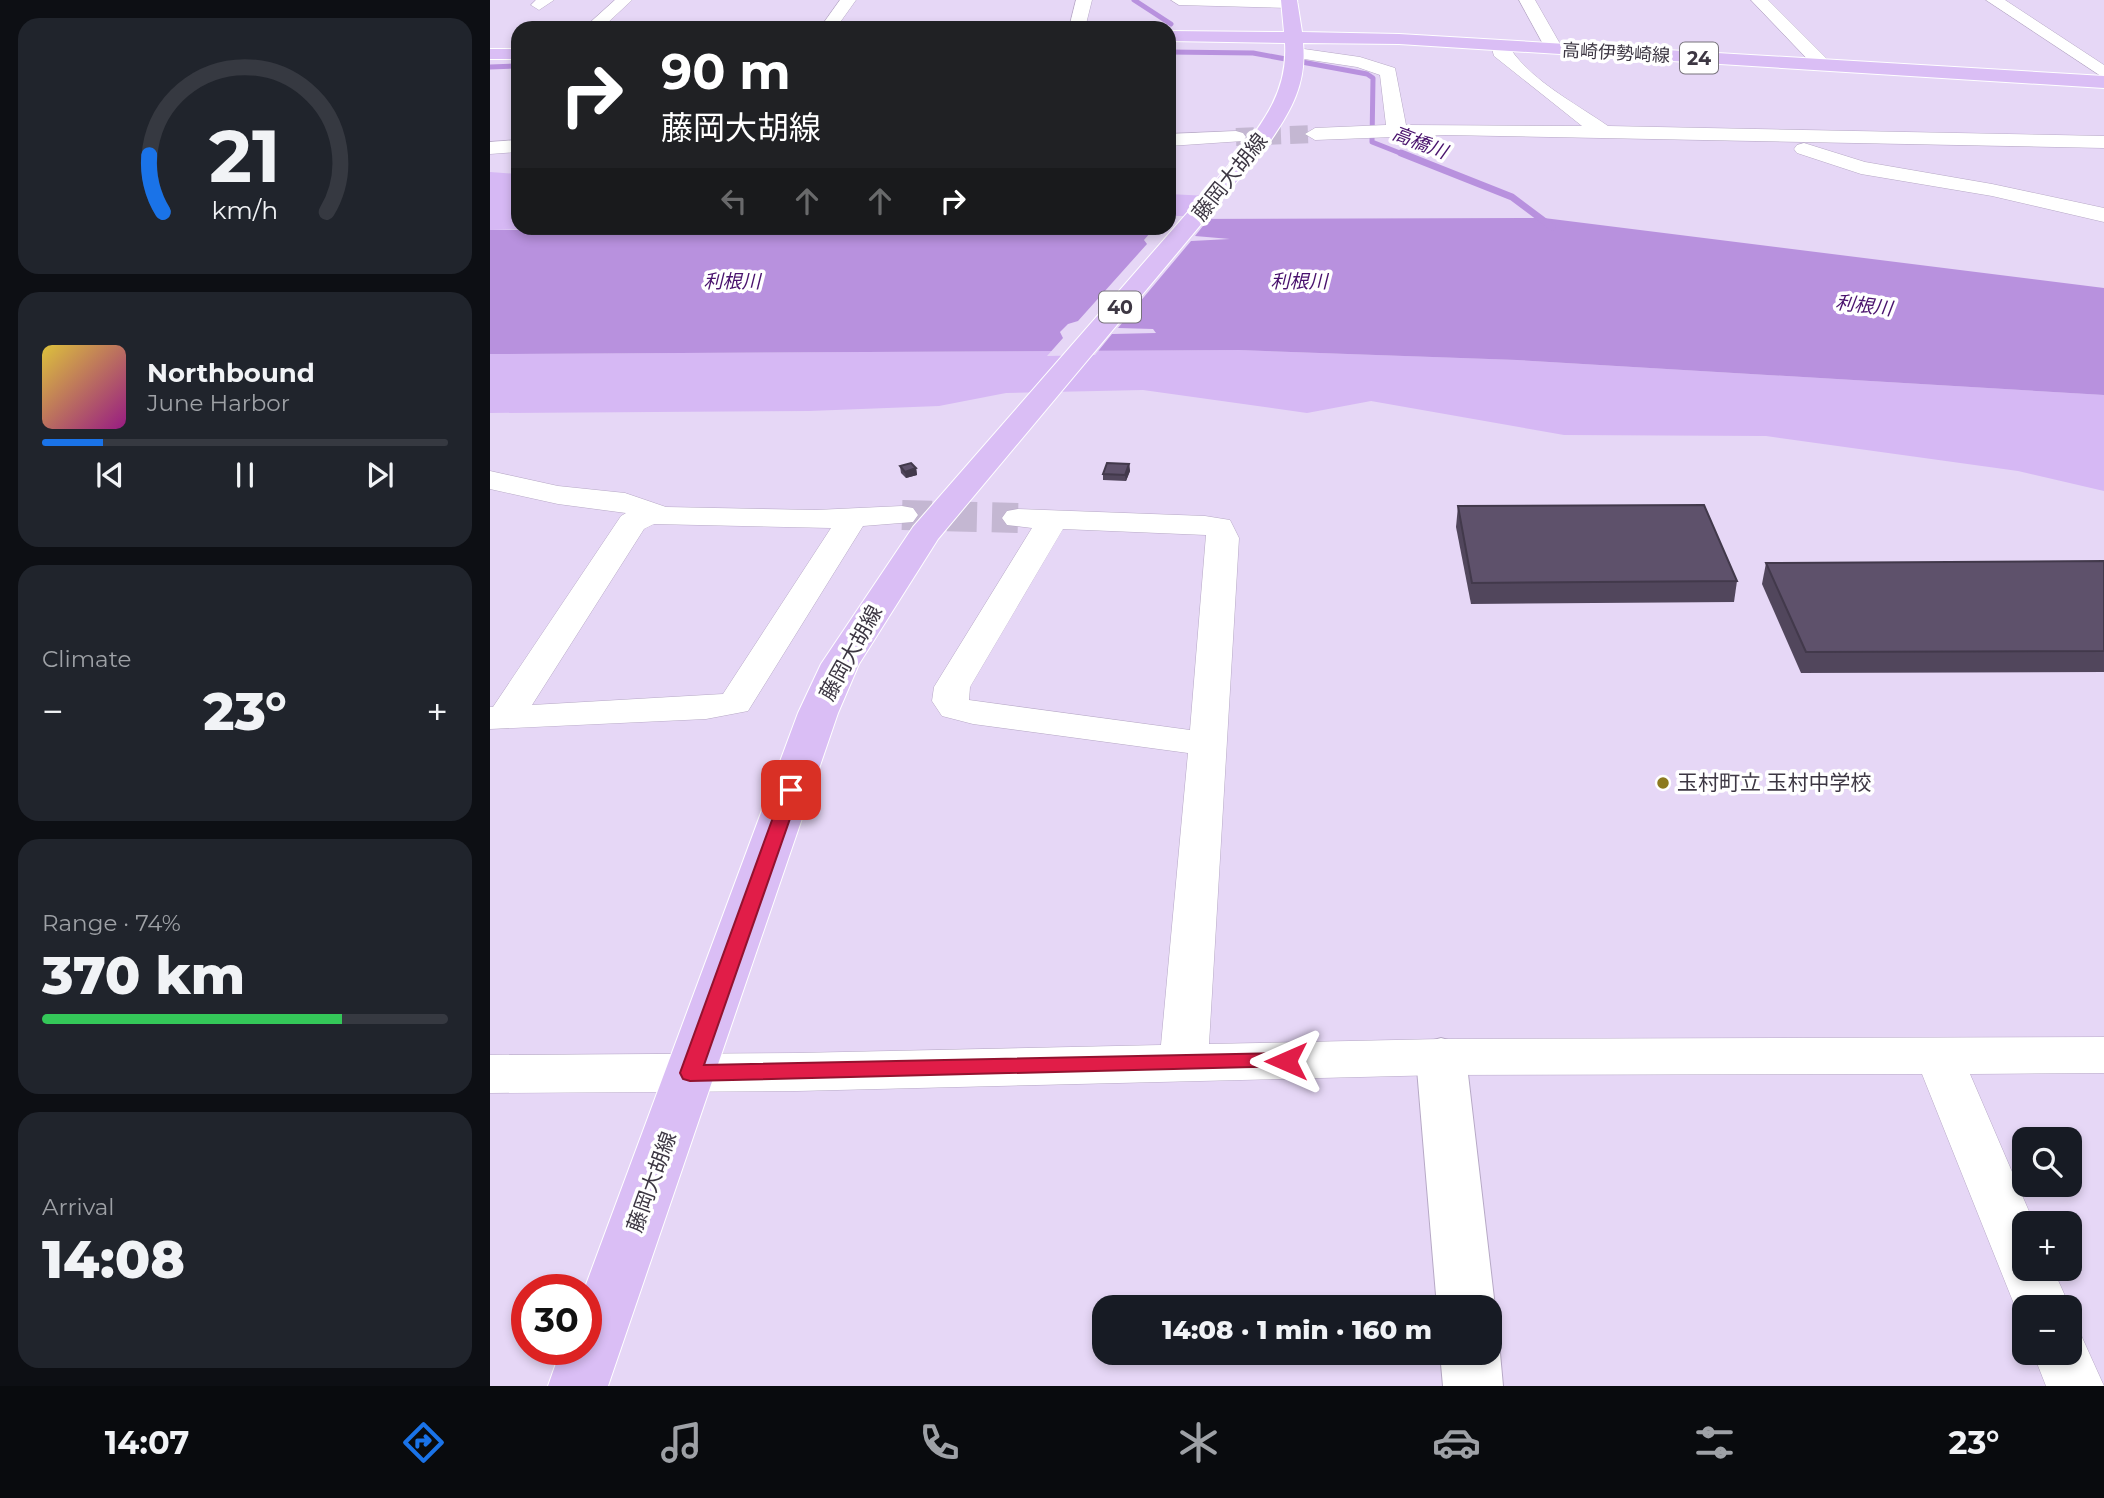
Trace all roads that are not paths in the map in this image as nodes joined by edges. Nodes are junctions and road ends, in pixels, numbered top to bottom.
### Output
1 (624, 0) edge
2 (848, 0) edge
3 (1084, 0) edge
4 (1180, 0) edge
5 (1527, 0) edge
6 (1759, 0) edge
7 (1994, 0) edge
8 (1290, 1) edge
9 (600, 21) edge
10 (833, 21) edge
11 (1079, 21) edge
12 (1176, 37) edge
13 (1500, 45) junction
14 (1554, 49) junction
15 (1296, 53) junction
16 (490, 54) edge
17 (511, 54) edge
18 (1823, 65) junction
19 (2104, 74) edge
20 (2104, 82) edge
21 (1390, 131) junction
22 (1603, 132) junction
23 (1315, 134) tunnel mouth
24 (1781, 138) junction
25 (1176, 141) edge
26 (2104, 142) edge
27 (511, 146) edge
28 (490, 148) edge
29 (1240, 150) junction
30 (2104, 215) edge
31 (1176, 229) edge
32 (1171, 235) edge
33 (490, 480) edge
34 (652, 512) junction
35 (902, 515) tunnel mouth
36 (850, 518) junction
37 (1018, 519) tunnel mouth
38 (1054, 519) junction
39 (498, 718) edge
40 (1206, 744) junction
41 (1938, 1055) junction
42 (2104, 1055) edge
43 (1441, 1057) junction
44 (1184, 1061) junction
45 (690, 1073) junction
46 (490, 1074) edge
47 (2012, 1233) edge
48 (1465, 1295) edge
49 (1471, 1365) edge
50 (2066, 1365) edge
51 (578, 1386) edge
52 (1473, 1386) edge
53 (2075, 1386) edge

1 - 9 street
2 - 10 street
3 - 11 street
4 - 8 street
5 - 14 street
6 - 18 street
7 - 19 street
8 - 15 main road, 藤岡大胡線 / 40
12 - 15 main road, 高崎伊勢崎線 / 24
13 - 14 main road, 高崎伊勢崎線 / 24
13 - 15 main road, 高崎伊勢崎線 / 24
13 - 22 street
14 - 18 main road, 高崎伊勢崎線 / 24
15 - 21 street
15 - 29 main road, 藤岡大胡線 / 40
16 - 17 main road
18 - 20 main road, 高崎伊勢崎線 / 24
21 - 22 street
21 - 23 street
22 - 24 street
24 - 26 street
24 - 30 street
25 - 29 street
27 - 28 street
29 - 31 main road, 藤岡大胡線 / 40
32 - 45 main road, 藤岡大胡線 / 40
33 - 34 street
34 - 36 street
34 - 39 street
35 - 36 street
36 - 39 street
37 - 38 street
38 - 40 street
38 - 40 street
40 - 44 street
41 - 42 street
41 - 43 street
41 - 47 street
43 - 44 street
43 - 48 street
44 - 45 street
45 - 46 street
45 - 51 main road, 藤岡大胡線 / 40
49 - 52 street
50 - 53 street

